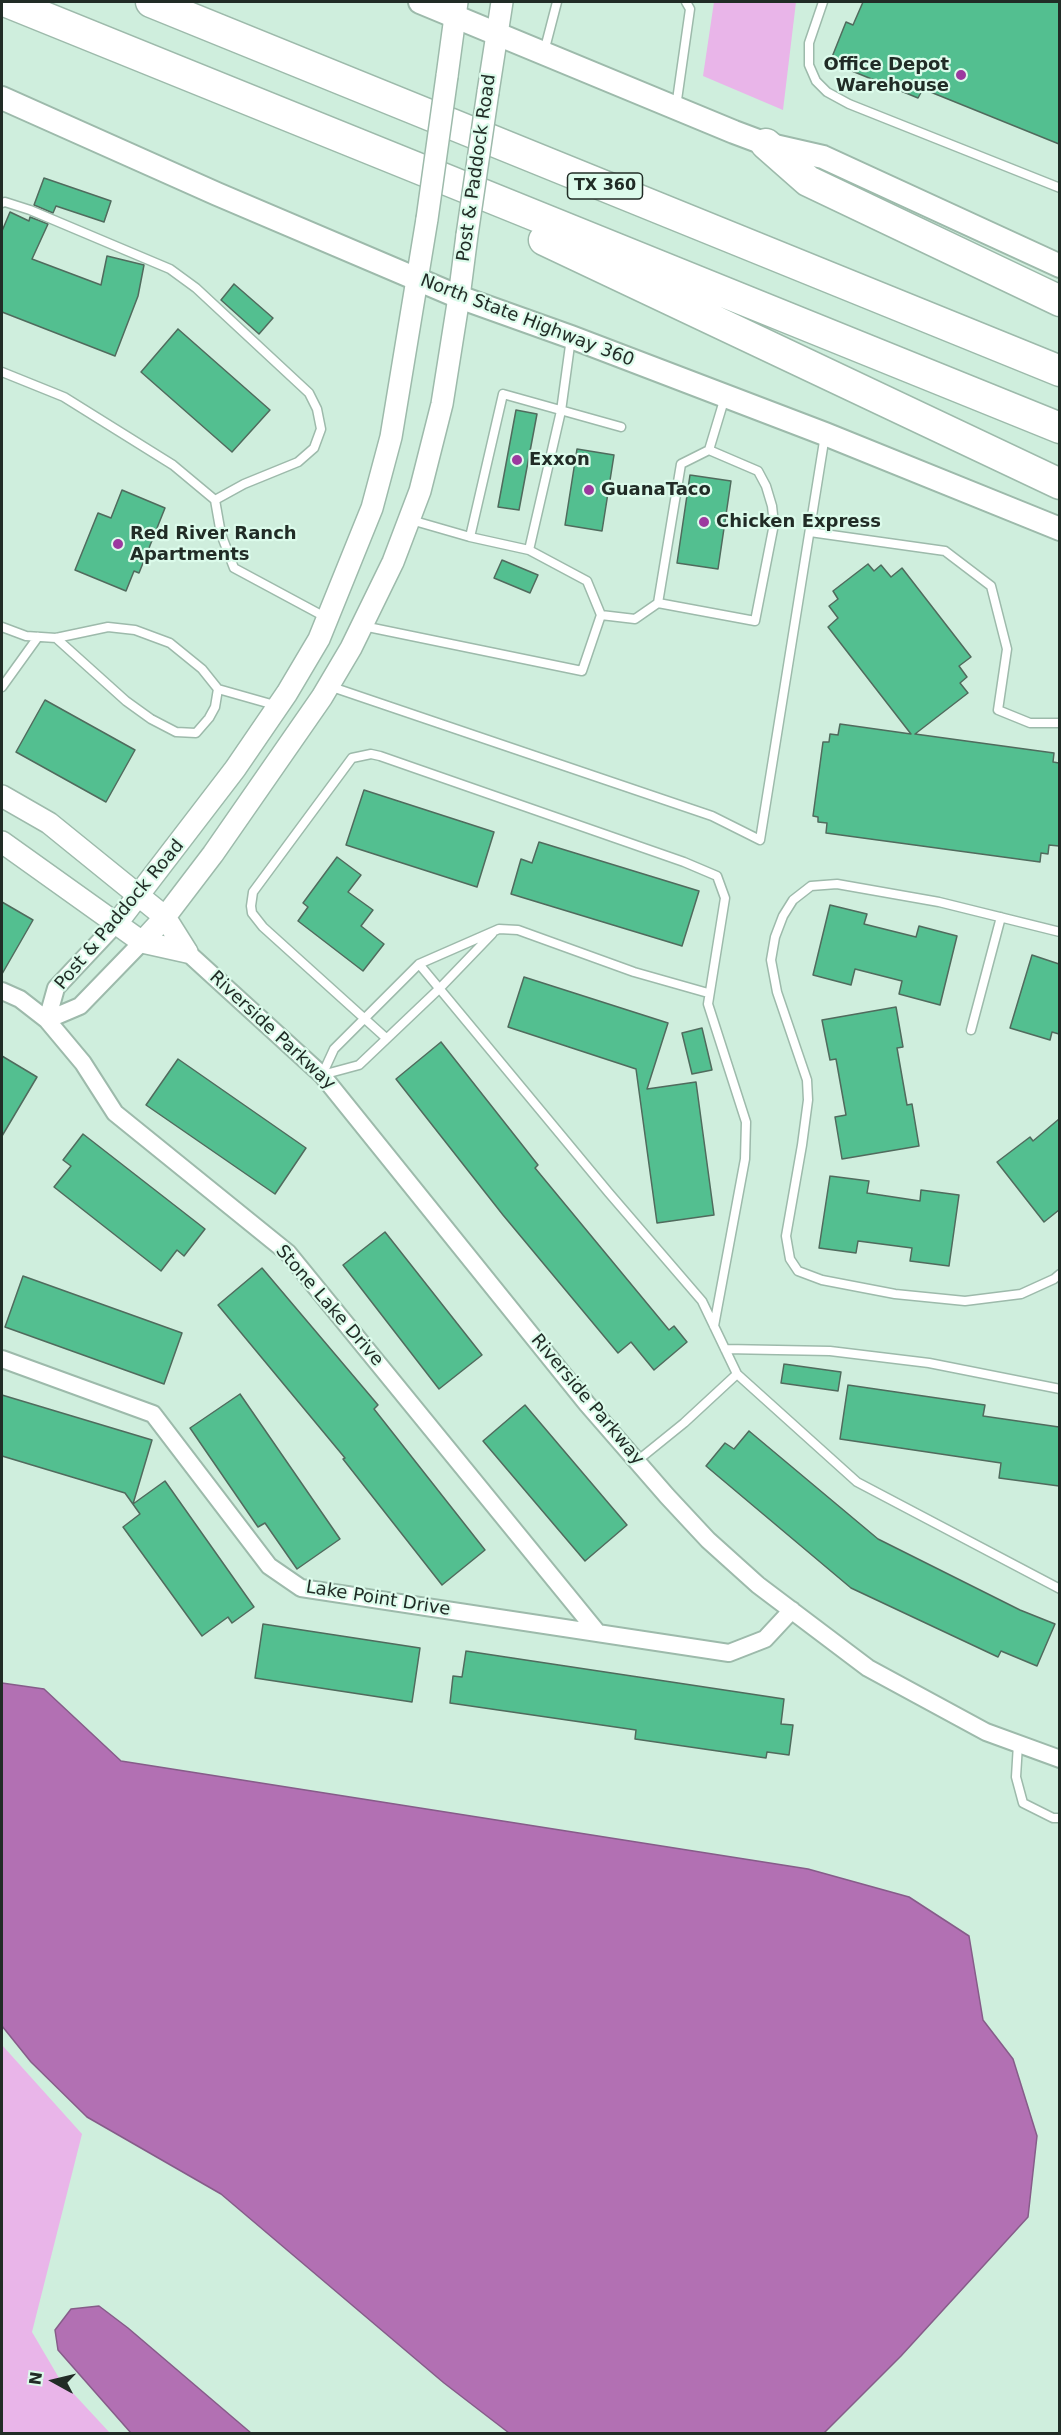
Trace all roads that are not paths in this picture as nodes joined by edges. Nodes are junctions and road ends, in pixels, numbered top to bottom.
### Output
1 (7, 2) edge
2 (151, 2) edge
3 (420, 2) edge
4 (502, 2) edge
5 (557, 2) edge
6 (686, 2) edge
7 (823, 2) edge
8 (456, 8) edge
9 (498, 32) junction
10 (544, 52) junction
11 (2, 98) edge
12 (676, 108) junction
13 (766, 144) junction
14 (1059, 188) edge
15 (2, 203) edge
16 (514, 208) junction
17 (1059, 266) edge
18 (417, 279) junction
19 (459, 297) junction
20 (1059, 301) edge
21 (571, 337) junction
22 (1059, 371) edge
23 (2, 372) edge
24 (725, 397) junction
25 (561, 411) junction
26 (621, 427) dead end
27 (1059, 428) edge
28 (825, 434) junction
29 (709, 450) junction
30 (1059, 484) edge
31 (215, 500) junction
32 (409, 519) junction
33 (1059, 529) edge
34 (810, 532) junction
35 (470, 537) junction
36 (529, 550) junction
37 (658, 603) junction
38 (601, 615) junction
39 (327, 618) junction
40 (363, 626) junction
41 (2, 627) edge
42 (38, 637) junction
43 (56, 638) junction
44 (329, 686) junction
45 (2, 687) edge
46 (218, 690) junction
47 (278, 706) junction
48 (1059, 723) edge
49 (2, 796) edge
50 (2, 842) edge
51 (139, 897) junction
52 (165, 917) junction
53 (1001, 917) junction
54 (117, 923) junction
55 (495, 931) junction
56 (1059, 932) edge
57 (142, 942) junction
58 (187, 952) junction
59 (419, 964) junction
60 (440, 988) junction
61 (2, 991) edge
62 (708, 993) junction
63 (365, 1019) junction
64 (47, 1020) junction
65 (971, 1030) dead end
66 (386, 1038) junction
67 (322, 1075) junction
68 (1059, 1274) edge
69 (714, 1326) junction
70 (725, 1349) junction
71 (2, 1359) edge
72 (737, 1374) junction
73 (1059, 1389) edge
74 (637, 1461) junction
75 (1059, 1590) edge
76 (792, 1610) junction
77 (598, 1633) junction
78 (1018, 1744) junction
79 (1059, 1759) edge
80 (1059, 1818) edge

1 - 16 highway
2 - 22 highway, TX 360
3 - 8 main road
4 - 9 street, Post & Paddock Road
5 - 10 lane
6 - 12 lane
7 - 14 lane
8 - 9 main road
8 - 18 street, Post & Paddock Road, bridge
9 - 10 main road
9 - 19 street, Post & Paddock Road, bridge
10 - 12 main road
11 - 18 main road, North State Highway 360
12 - 13 main road
13 - 17 main road
13 - 20 highway
15 - 31 lane
16 - 27 highway
16 - 30 highway
18 - 19 main road, North State Highway 360
18 - 39 street, Post & Paddock Road
19 - 21 main road, North State Highway 360
19 - 32 street, Post & Paddock Road
21 - 24 main road, North State Highway 360
21 - 25 lane
23 - 31 lane
24 - 28 main road, North State Highway 360
24 - 29 lane
25 - 26 lane
25 - 35 lane
25 - 36 lane
28 - 33 main road, North State Highway 360
28 - 34 lane
29 - 37 lane
29 - 37 lane
31 - 39 lane
32 - 35 lane
32 - 40 street, Post & Paddock Road
34 - 44 lane
34 - 48 lane
35 - 36 lane
36 - 38 lane
37 - 38 lane
38 - 40 lane
39 - 40 street
39 - 47 street, Post & Paddock Road
40 - 44 street, Post & Paddock Road
41 - 42 lane
42 - 43 lane
42 - 45 lane
43 - 46 lane
43 - 46 lane
44 - 52 street, Post & Paddock Road
46 - 47 lane
47 - 51 street, Post & Paddock Road
49 - 51 street, Riverside Parkway
50 - 54 street, Riverside Parkway
51 - 52 street, Riverside Parkway
51 - 54 street, Post & Paddock Road
52 - 57 street, Post & Paddock Road
52 - 58 street, Riverside Parkway
53 - 56 lane
53 - 65 lane
53 - 68 lane
54 - 57 street, Riverside Parkway
54 - 64 street, Post & Paddock Road
55 - 59 lane
55 - 60 lane
55 - 62 lane
57 - 58 street, Riverside Parkway
57 - 64 street, Post & Paddock Road
58 - 67 street, Riverside Parkway
59 - 60 lane
59 - 63 lane
60 - 66 lane
60 - 69 lane
61 - 64 street, Stone Lake Drive
62 - 63 lane
62 - 69 lane
63 - 66 lane
63 - 67 lane
64 - 77 street, Stone Lake Drive
66 - 67 lane
67 - 74 street, Riverside Parkway
69 - 70 lane
70 - 72 lane
70 - 73 lane
71 - 77 street, Lake Point Drive
72 - 74 lane
72 - 75 lane
74 - 76 street, Riverside Parkway
76 - 77 street, Lake Point Drive
76 - 78 street, Riverside Parkway
78 - 79 street, Riverside Parkway
78 - 80 lane

